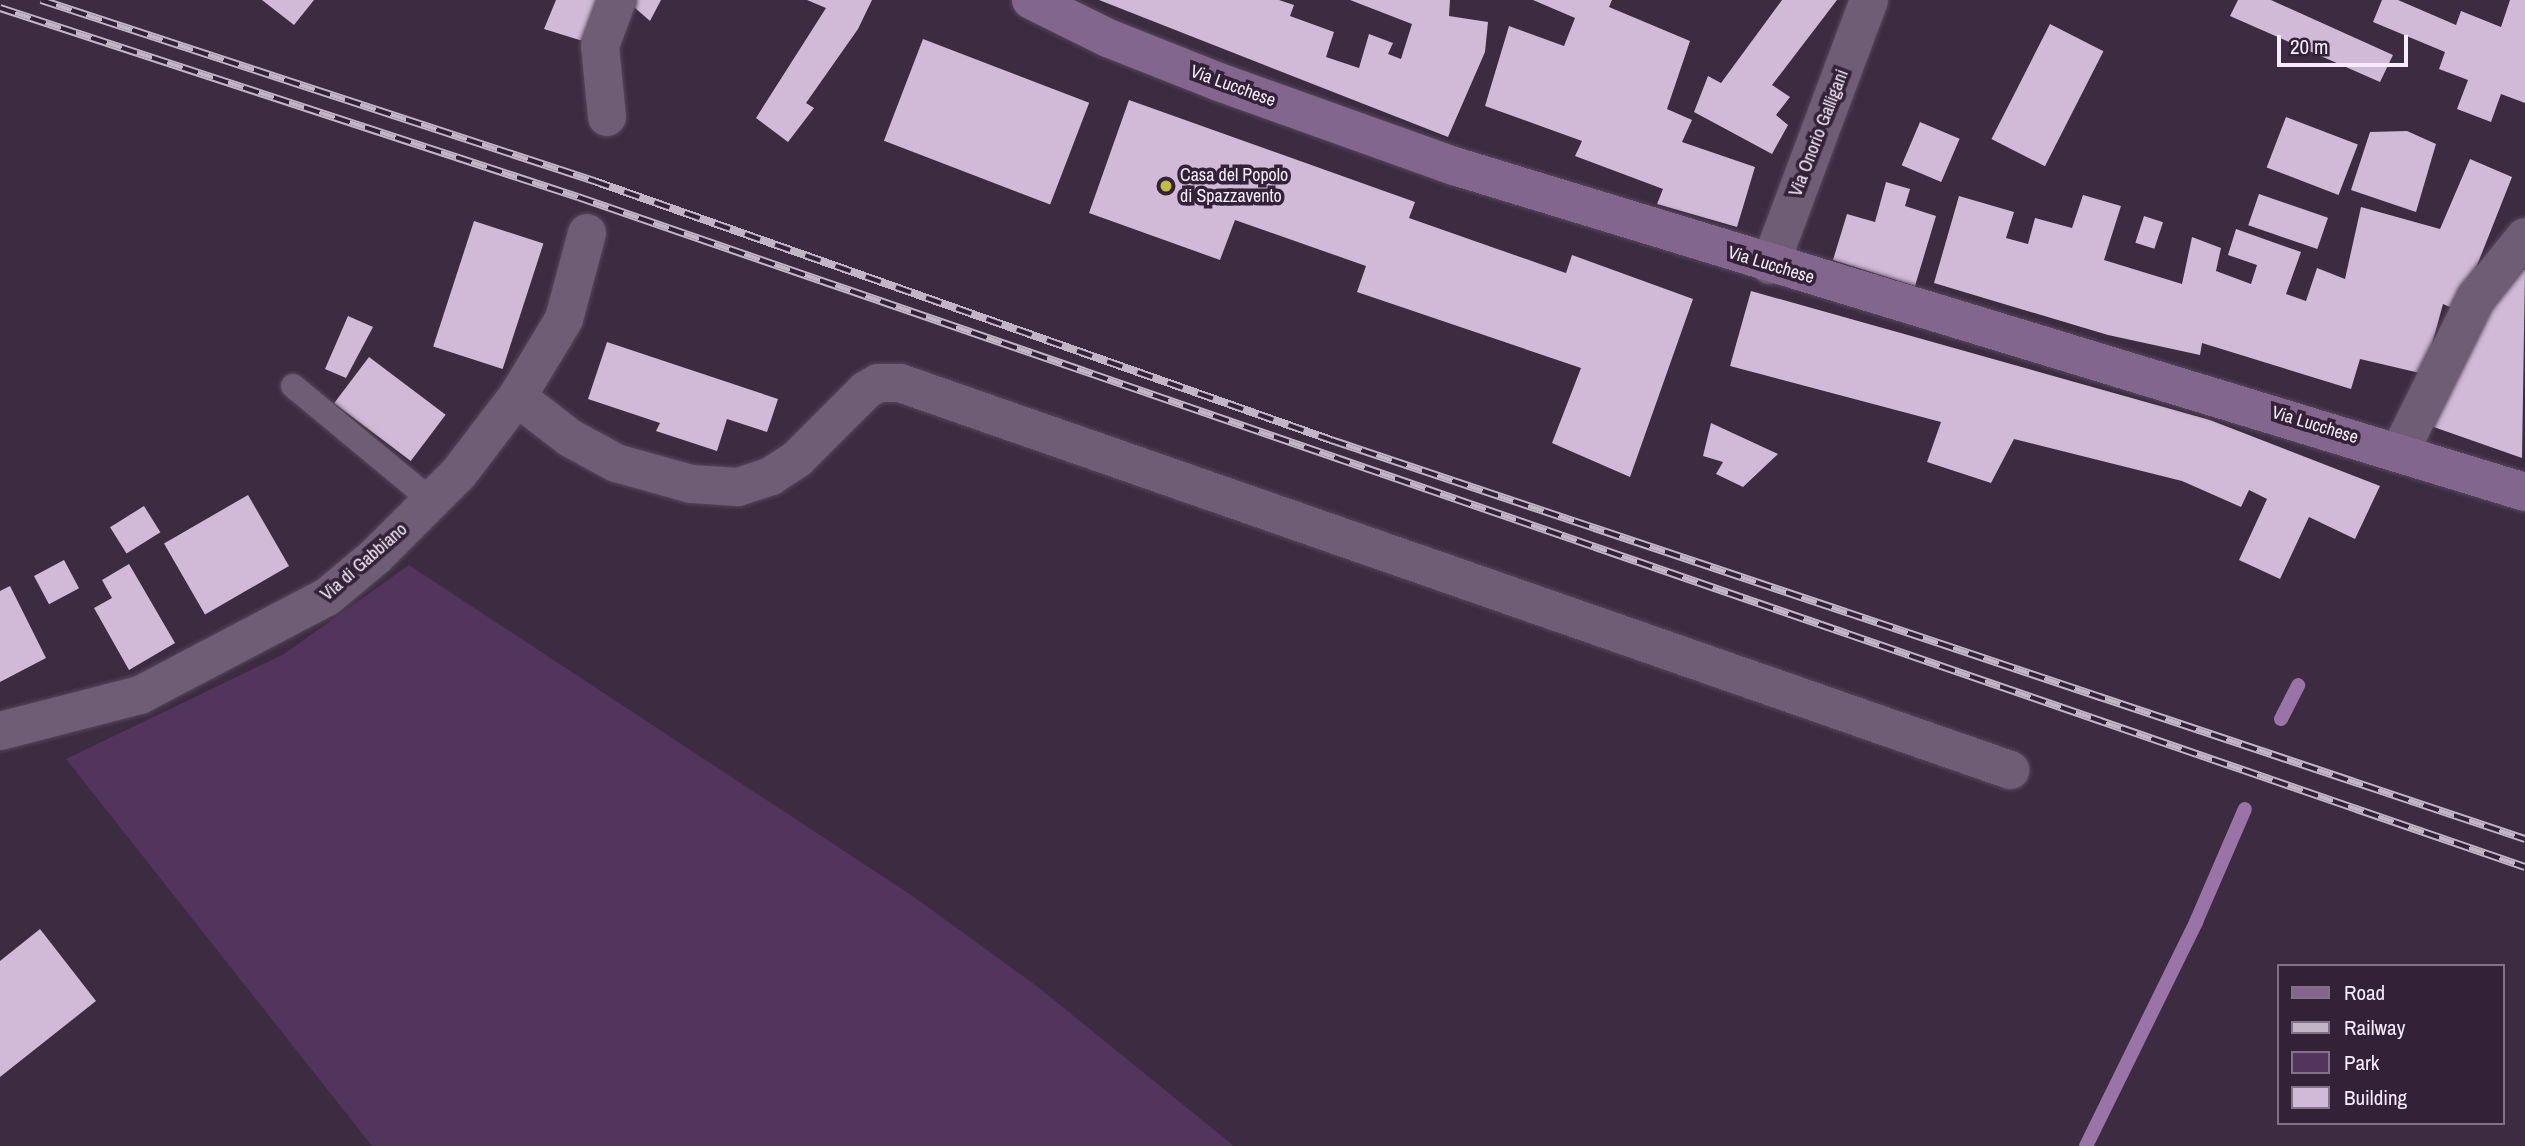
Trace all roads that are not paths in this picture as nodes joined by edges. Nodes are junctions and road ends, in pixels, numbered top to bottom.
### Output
1 (617, 0) edge
2 (1031, 0) edge
3 (1869, 0) edge
4 (607, 117) dead end
5 (587, 233) dead end
6 (2525, 237) edge
7 (1770, 265) junction
8 (293, 386) dead end
9 (517, 397) junction
10 (2400, 451) junction
11 (2525, 492) edge
12 (432, 501) junction
13 (0, 731) edge
14 (2010, 770) dead end

1 - 4 street
2 - 7 street, Via Lucchese
3 - 7 street, Via Onorio Galligani
5 - 9 street, Via di Gabbiano
6 - 10 street
7 - 10 street, Via Lucchese
8 - 12 lane
9 - 12 street, Via di Gabbiano
9 - 14 street
10 - 11 street, Via Lucchese
12 - 13 street, Via di Gabbiano

